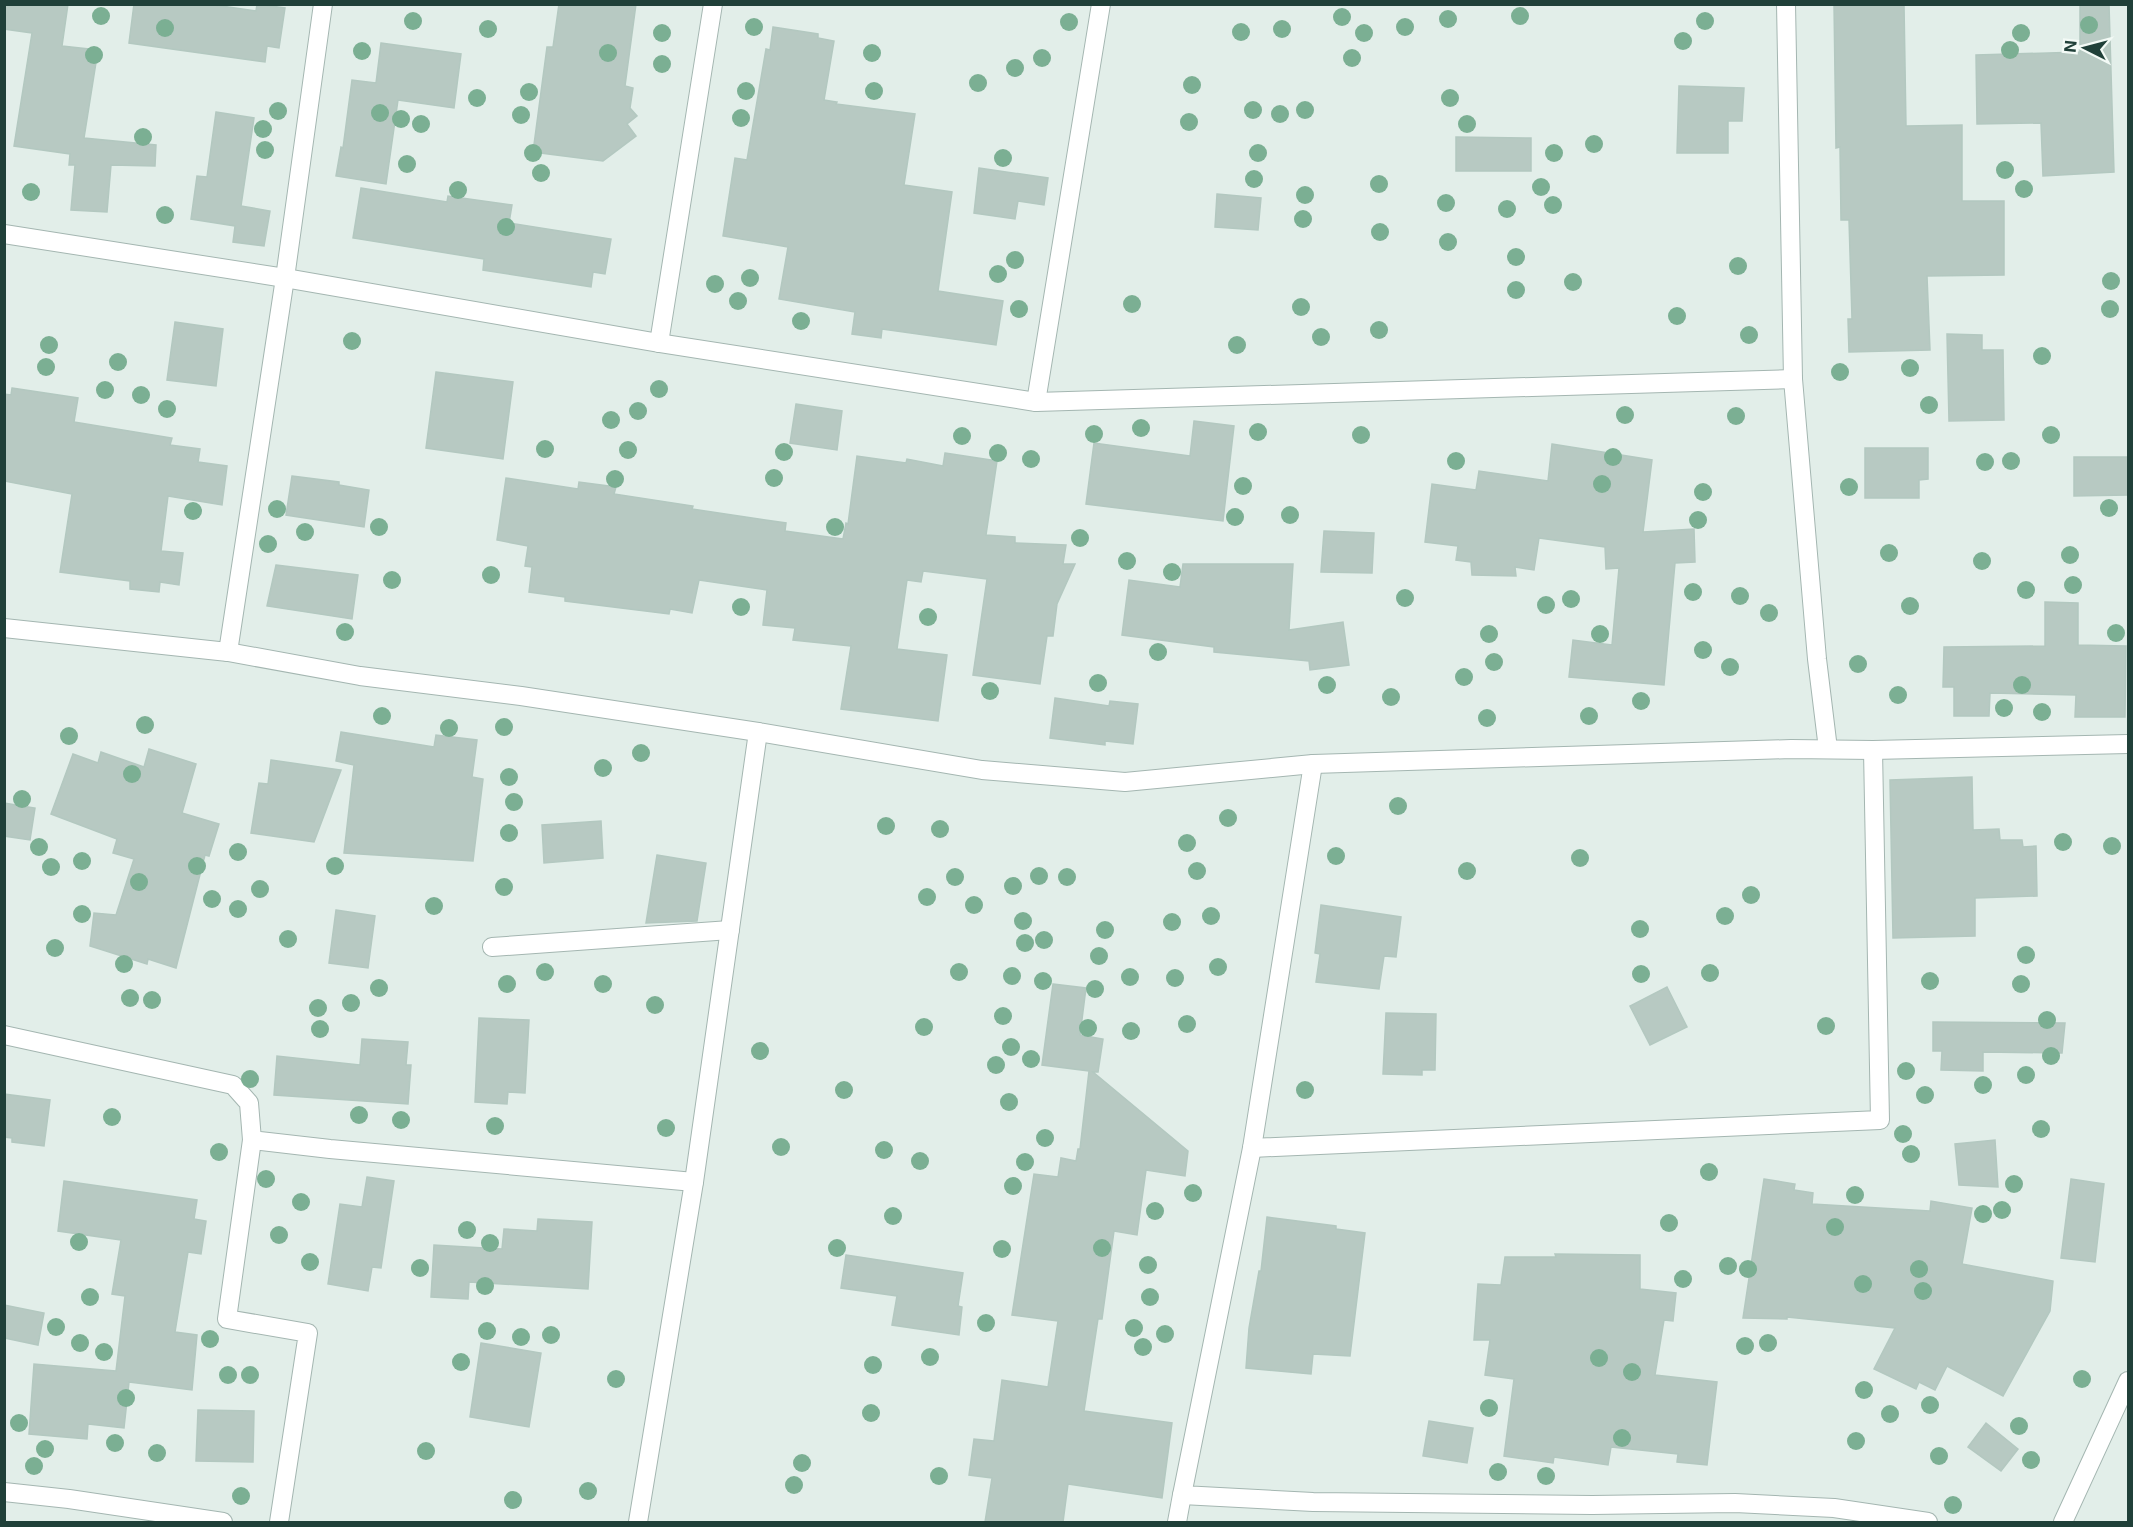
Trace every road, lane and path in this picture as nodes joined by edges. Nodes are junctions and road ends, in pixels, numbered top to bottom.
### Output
1 (323, 4) edge
2 (714, 4) edge
3 (1101, 4) edge
4 (1786, 4) edge
5 (4, 234) edge
6 (285, 278) junction
7 (659, 343) junction
8 (1793, 379) junction
9 (1036, 402) junction
10 (4, 628) edge
11 (228, 652) junction
12 (758, 732) junction
13 (2128, 744) edge
14 (1828, 749) junction
15 (1873, 750) junction
16 (1313, 764) junction
17 (730, 930) junction
18 (492, 947) dead end
19 (4, 1035) edge
20 (252, 1140) junction
21 (1252, 1148) junction
22 (694, 1182) junction
23 (2128, 1381) edge
24 (4, 1492) edge
25 (1182, 1495) junction
26 (223, 1522) edge
27 (279, 1522) edge
28 (638, 1522) edge
29 (1177, 1522) edge
30 (1928, 1522) edge
31 (2063, 1522) edge

1 - 6 street
2 - 7 street
3 - 9 street
4 - 8 street
5 - 6 street
6 - 7 street
6 - 11 street
7 - 9 street
8 - 9 street
8 - 14 street
10 - 11 street
11 - 12 street
12 - 16 street
12 - 17 street
13 - 15 street
14 - 15 street
14 - 16 street
15 - 21 street
16 - 21 street
17 - 18 street
17 - 22 street
19 - 20 street
20 - 22 street
20 - 27 street
21 - 25 street
22 - 28 street
23 - 31 street
24 - 26 street
25 - 29 street
25 - 30 street

